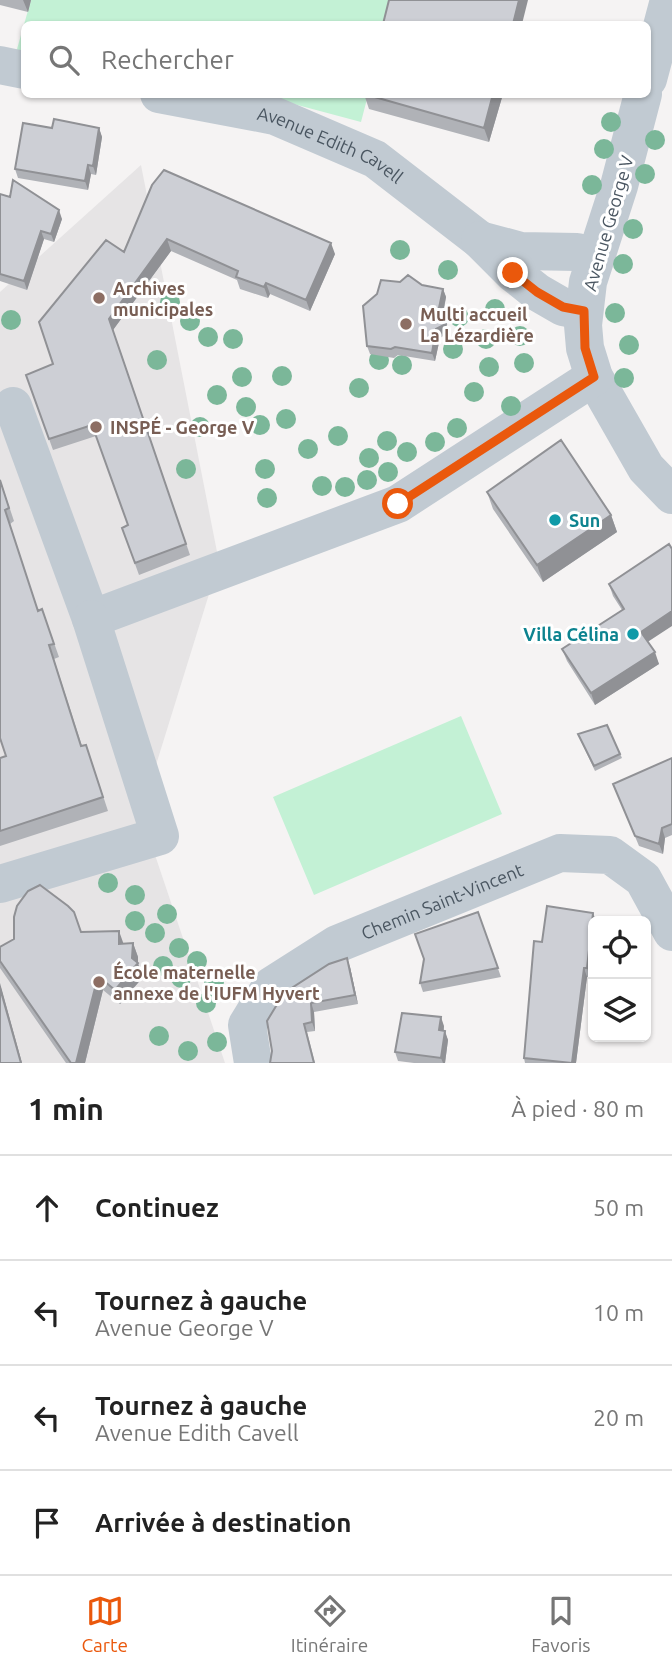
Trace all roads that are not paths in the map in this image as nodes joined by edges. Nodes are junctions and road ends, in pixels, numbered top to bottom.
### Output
1 (668, 0) edge
2 (0, 65) edge
3 (651, 67) edge
4 (21, 69) edge
5 (180, 98) edge
6 (642, 98) edge
7 (480, 240) junction
8 (595, 256) junction
9 (584, 311) junction
10 (594, 377) junction
11 (13, 407) dead end
12 (672, 495) edge
13 (91, 619) junction
14 (0, 884) edge
15 (672, 932) edge
16 (253, 1063) edge

1 - 3 street
2 - 4 street
5 - 7 street, Avenue Edith Cavell
6 - 8 street, Avenue George V
7 - 8 street, Avenue Edith Cavell
7 - 9 street, Avenue Edith Cavell
8 - 9 street, Avenue George V
9 - 10 street, Avenue George V
10 - 12 street, Avenue George V
10 - 13 street
11 - 13 street
13 - 14 street
15 - 16 street, Chemin Saint-Vincent

